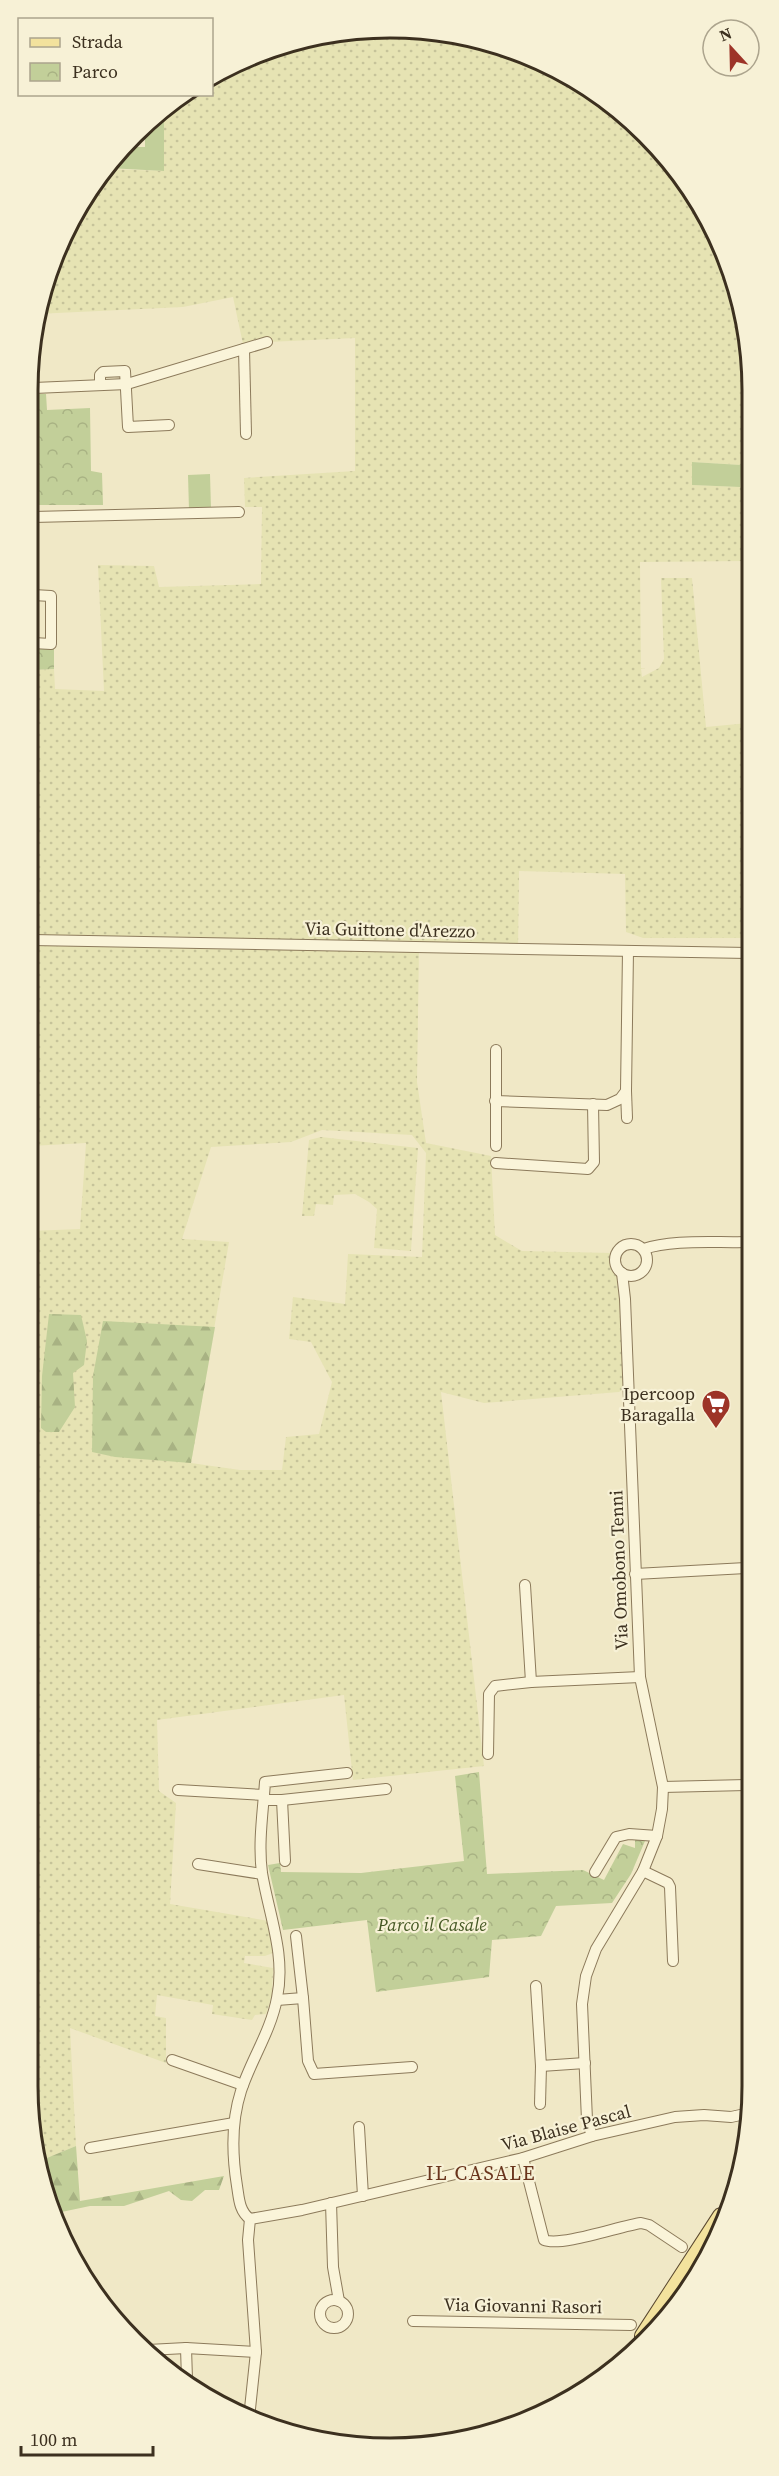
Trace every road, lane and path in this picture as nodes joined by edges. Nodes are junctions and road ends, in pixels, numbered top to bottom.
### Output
1 (267, 342) dead end
2 (244, 349) junction
3 (127, 384) junction
4 (37, 388) edge
5 (169, 425) dead end
6 (246, 435) dead end
7 (239, 512) dead end
8 (37, 517) edge
9 (37, 595) edge
10 (37, 643) edge
11 (37, 940) edge
12 (628, 951) junction
13 (742, 953) edge
14 (496, 1050) dead end
15 (626, 1091) junction
16 (495, 1101) junction
17 (593, 1104) junction
18 (627, 1118) dead end
19 (496, 1146) dead end
20 (496, 1163) dead end
21 (742, 1242) edge
22 (646, 1253) junction
23 (622, 1273) junction
24 (635, 1275) junction
25 (625, 1299) junction
26 (742, 1568) edge
27 (635, 1574) junction
28 (525, 1585) dead end
29 (640, 1677) junction
30 (531, 1682) junction
31 (489, 1754) dead end
32 (347, 1773) dead end
33 (742, 1785) edge
34 (663, 1787) junction
35 (386, 1789) dead end
36 (178, 1790) dead end
37 (264, 1798) junction
38 (282, 1800) junction
39 (657, 1836) junction
40 (285, 1861) dead end
41 (198, 1864) dead end
42 (643, 1871) junction
43 (595, 1872) dead end
44 (262, 1874) junction
45 (296, 1936) dead end
46 (673, 1961) dead end
47 (536, 1986) dead end
48 (303, 1998) junction
49 (277, 2000) junction
50 (172, 2060) dead end
51 (585, 2063) junction
52 (541, 2066) junction
53 (412, 2067) dead end
54 (243, 2085) junction
55 (540, 2104) dead end
56 (740, 2115) edge
57 (234, 2123) junction
58 (359, 2127) dead end
59 (592, 2136) junction
60 (90, 2148) dead end
61 (523, 2158) junction
62 (363, 2196) junction
63 (331, 2203) junction
64 (250, 2219) junction
65 (711, 2230) edge
66 (682, 2247) dead end
67 (339, 2301) dead end
68 (413, 2321) dead end
69 (637, 2330) edge
70 (186, 2348) junction
71 (156, 2350) edge
72 (256, 2352) junction
73 (187, 2374) edge
74 (250, 2410) edge

1 - 2 street
2 - 3 street
2 - 6 street
3 - 4 street
3 - 5 street
7 - 8 street
9 - 10 street
11 - 12 street, Via Guittone d'Arezzo
12 - 13 street, Via Guittone d'Arezzo
12 - 15 street
14 - 16 street
15 - 17 street
15 - 18 street
16 - 17 street
16 - 19 street
17 - 20 street
21 - 22 street, Via Omobono Tenni
22 - 23 street, Via Omobono Tenni
22 - 24 street, Via Omobono Tenni
23 - 24 street
23 - 25 street, Via Omobono Tenni
24 - 25 street, Via Omobono Tenni
25 - 27 street, Via Omobono Tenni
26 - 27 street
27 - 29 street, Via Omobono Tenni
28 - 30 street
29 - 30 street
29 - 34 street, Via Omobono Tenni
30 - 31 street
32 - 37 street
33 - 34 street
34 - 39 street, Via Omobono Tenni
35 - 38 street
36 - 37 street
37 - 38 street
37 - 44 street
38 - 40 street
39 - 42 street, Via Omobono Tenni
39 - 43 street
41 - 44 street
42 - 46 street
42 - 51 street, Via Omobono Tenni
44 - 49 street
45 - 48 street
47 - 52 street
48 - 49 street
48 - 53 street
49 - 54 street
50 - 54 street
51 - 52 street
51 - 59 street, Via Omobono Tenni
52 - 55 street
54 - 57 street
56 - 59 street, Via Blaise Pascal
57 - 60 street
57 - 64 street
58 - 62 street
59 - 61 street, Via Blaise Pascal
61 - 62 street, Via Blaise Pascal
61 - 66 street
62 - 63 street, Via Blaise Pascal
63 - 64 street, Via Blaise Pascal
63 - 67 street
64 - 72 street
65 - 69 main road
68 - 69 street, Via Giovanni Rasori
70 - 71 street
70 - 72 street
70 - 73 street
72 - 74 street

